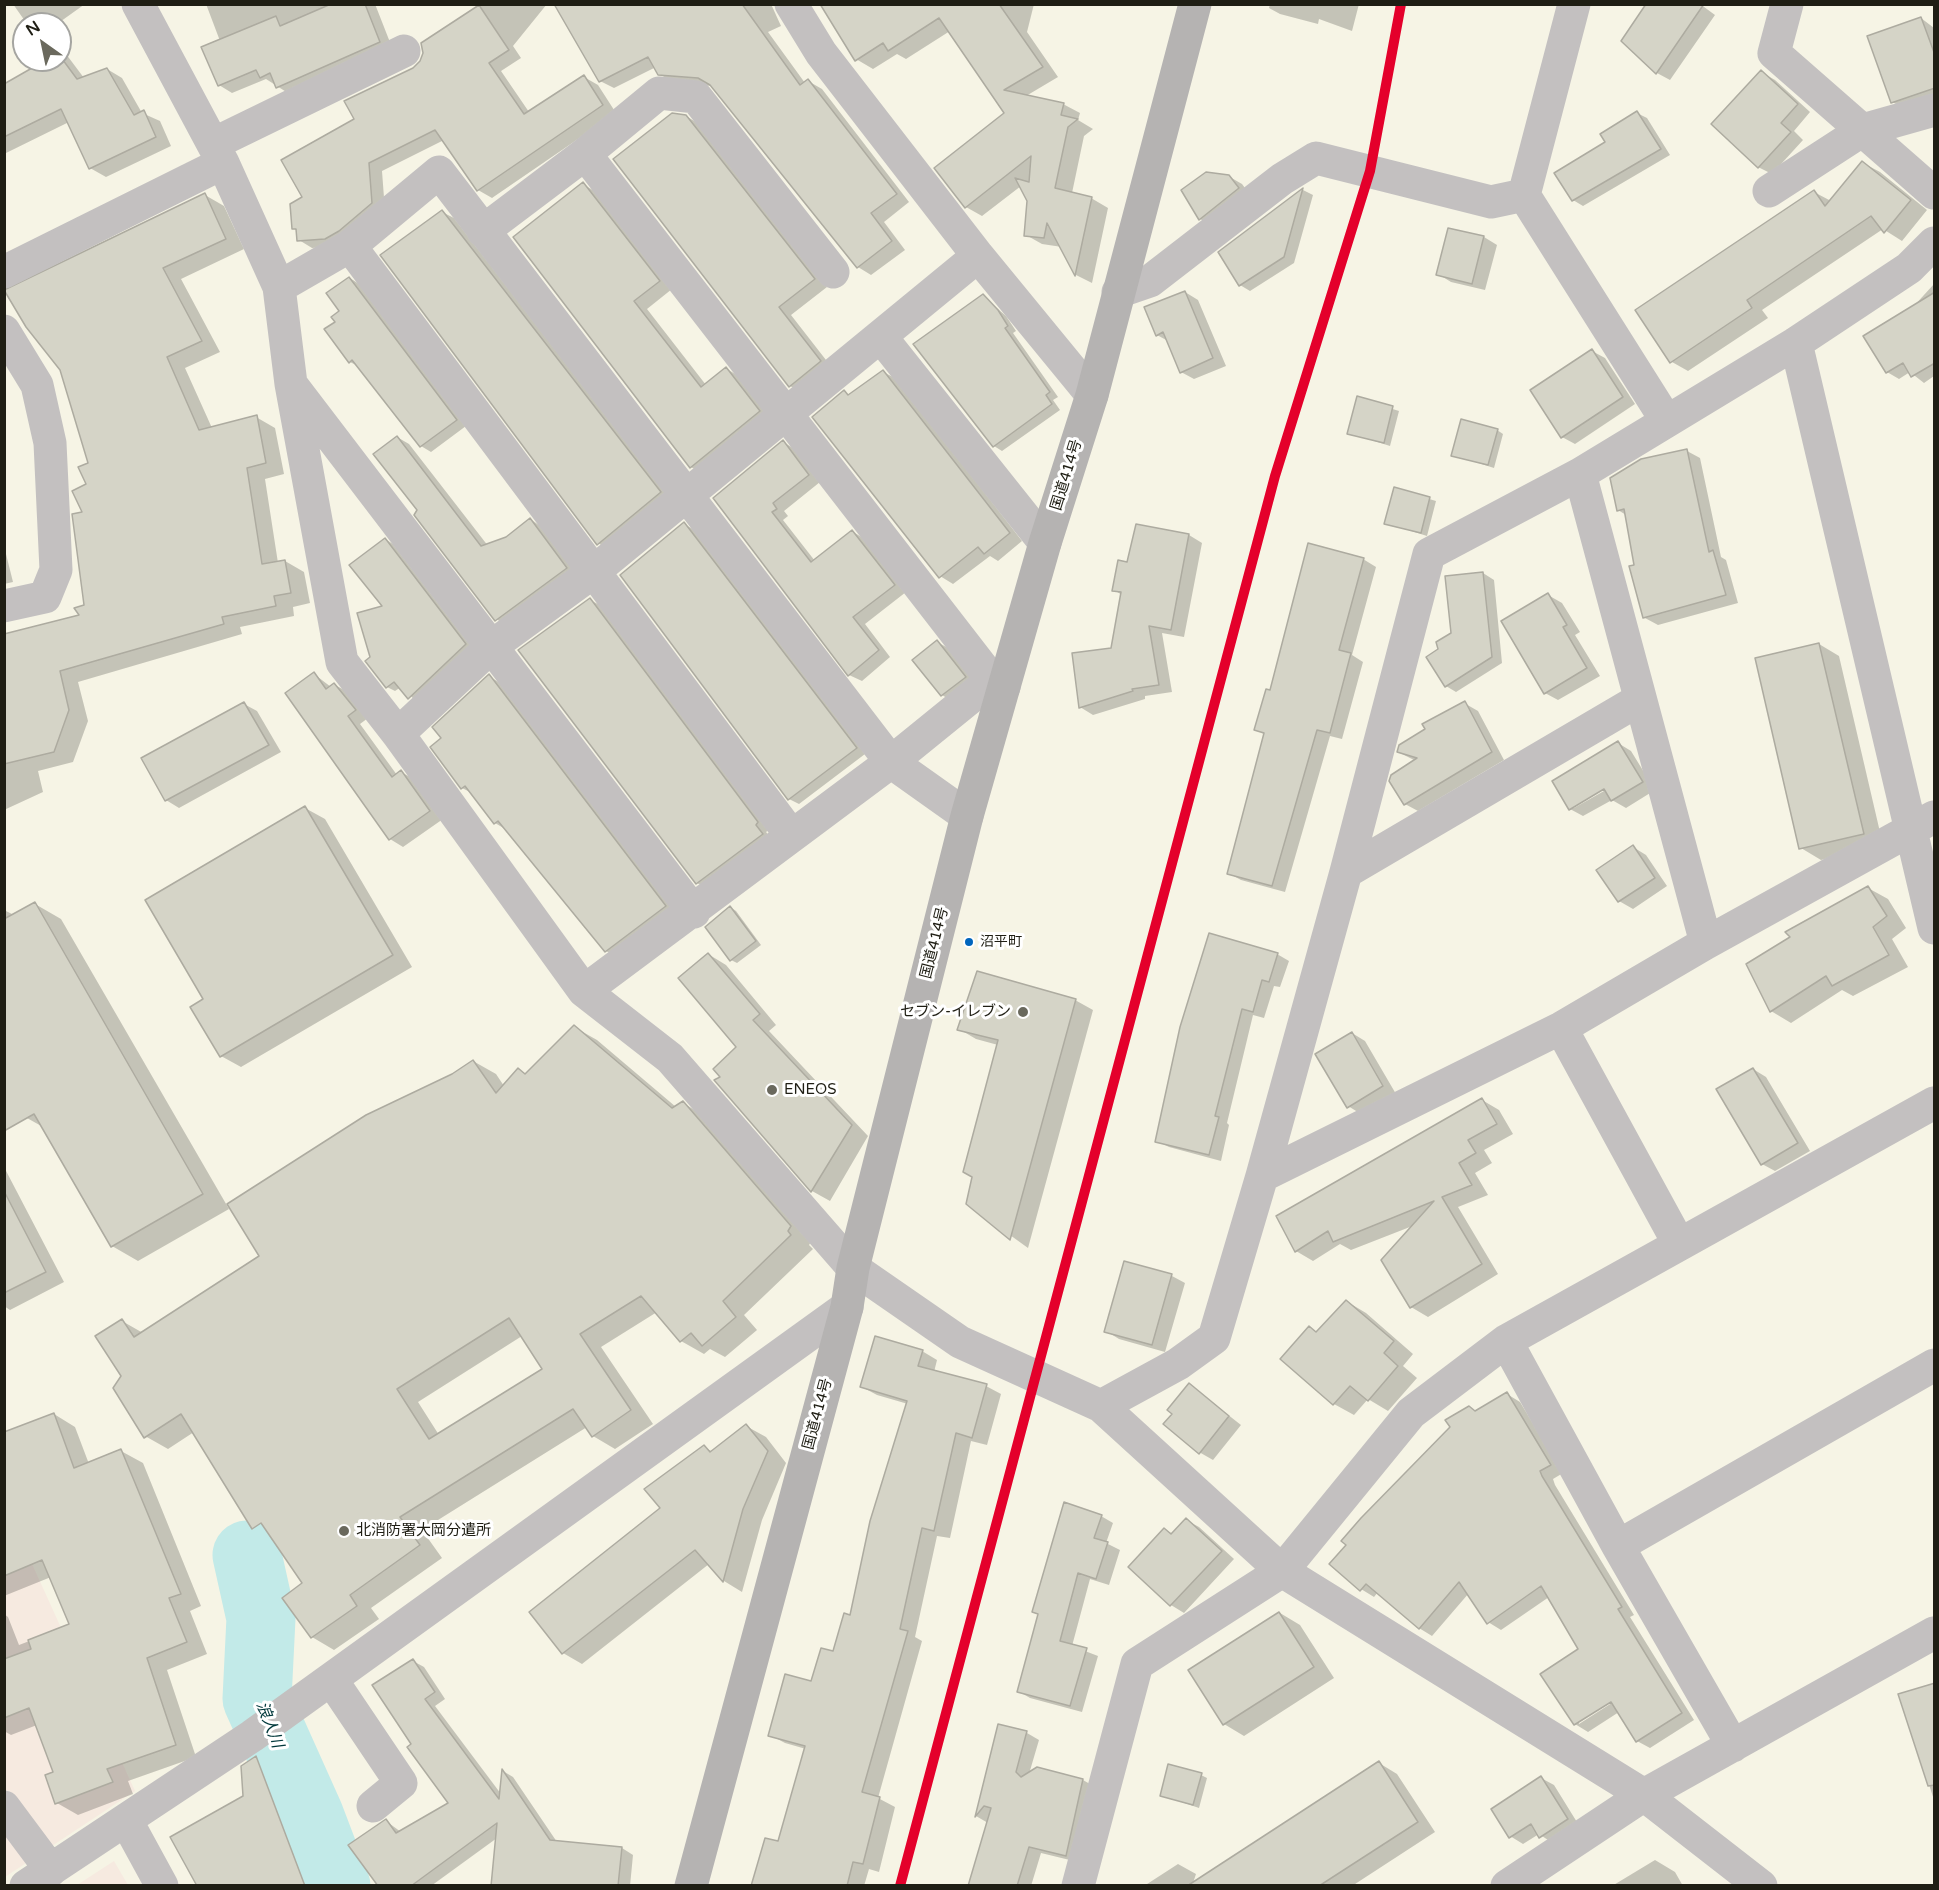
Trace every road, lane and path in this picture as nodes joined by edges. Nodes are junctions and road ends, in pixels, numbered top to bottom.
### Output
1 (138, 4) edge
2 (791, 4) edge
3 (1195, 4) edge
4 (1574, 4) edge
5 (1787, 4) edge
6 (404, 51) dead end
7 (1935, 110) edge
8 (1863, 130) junction
9 (218, 153) junction
10 (585, 154) junction
11 (1769, 191) dead end
12 (1935, 193) edge
13 (1524, 195) junction
14 (483, 231) junction
15 (1935, 243) edge
16 (350, 246) junction
17 (978, 256) junction
18 (4, 272) edge
19 (832, 272) dead end
20 (279, 287) junction
21 (1118, 292) junction
22 (4, 331) edge
23 (881, 337) junction
24 (1796, 343) junction
25 (291, 384) junction
26 (1092, 395) junction
27 (785, 412) junction
28 (1666, 420) junction
29 (1580, 474) junction
30 (684, 495) junction
31 (1045, 543) junction
32 (592, 573) junction
33 (4, 606) edge
34 (492, 646) junction
35 (998, 683) junction
36 (1639, 700) junction
37 (398, 734) junction
38 (891, 762) junction
39 (968, 816) junction
40 (1922, 824) edge
41 (791, 835) junction
42 (1346, 872) junction
43 (694, 912) junction
44 (1935, 927) edge
45 (1706, 943) junction
46 (584, 992) junction
47 (1561, 1028) junction
48 (1935, 1103) edge
49 (1262, 1176) junction
50 (1679, 1244) junction
51 (853, 1268) junction
52 (847, 1307) junction
53 (1506, 1341) junction
54 (1935, 1365) edge
55 (1101, 1406) junction
56 (1618, 1546) junction
57 (1282, 1571) junction
58 (1935, 1633) edge
59 (331, 1678) junction
60 (1733, 1746) junction
61 (1644, 1795) junction
62 (373, 1806) dead end
63 (4, 1808) edge
64 (126, 1820) junction
65 (1538, 1877) edge
66 (38, 1878) edge
67 (162, 1886) edge
68 (691, 1886) edge
69 (1078, 1886) edge
70 (1507, 1886) edge
71 (1761, 1886) edge

1 - 9 street
2 - 17 street
3 - 21 highway, 国道414号
4 - 13 street
5 - 8 street
6 - 9 street
7 - 8 street
8 - 11 street
8 - 12 street
9 - 18 street
9 - 20 street
10 - 14 street
10 - 19 street
10 - 27 street
13 - 21 street
13 - 28 street
14 - 16 street
14 - 30 street
15 - 24 street
16 - 20 street
16 - 32 street
17 - 23 street
17 - 26 street
20 - 25 street
21 - 26 highway, 国道414号
22 - 33 street
23 - 27 street
23 - 31 street
24 - 28 street
24 - 40 street
25 - 34 street
25 - 37 street
26 - 31 highway, 国道414号
27 - 30 street
27 - 35 street
28 - 29 street
29 - 36 street
29 - 42 street
30 - 32 street
30 - 38 street
31 - 35 highway, 国道414号
32 - 34 street
32 - 41 street
34 - 37 street
34 - 43 street
35 - 38 street
35 - 39 highway, 国道414号
36 - 42 street
36 - 45 street
37 - 46 street
38 - 39 street
38 - 41 street
39 - 51 highway, 国道414号
40 - 44 street
40 - 45 street
41 - 43 street
42 - 49 street
43 - 46 street
45 - 47 street
46 - 51 street
47 - 49 street
47 - 50 street
48 - 50 street
49 - 55 street
50 - 53 street
51 - 52 highway, 国道414号
51 - 55 street
52 - 59 street
52 - 68 highway, 国道414号
53 - 56 street
53 - 57 street
54 - 56 street
55 - 57 street
56 - 60 street
57 - 61 street
57 - 69 street
58 - 60 street
59 - 62 street
59 - 64 street
60 - 61 street
61 - 65 street
61 - 71 street
63 - 66 street
64 - 66 street
64 - 67 street
65 - 70 street

